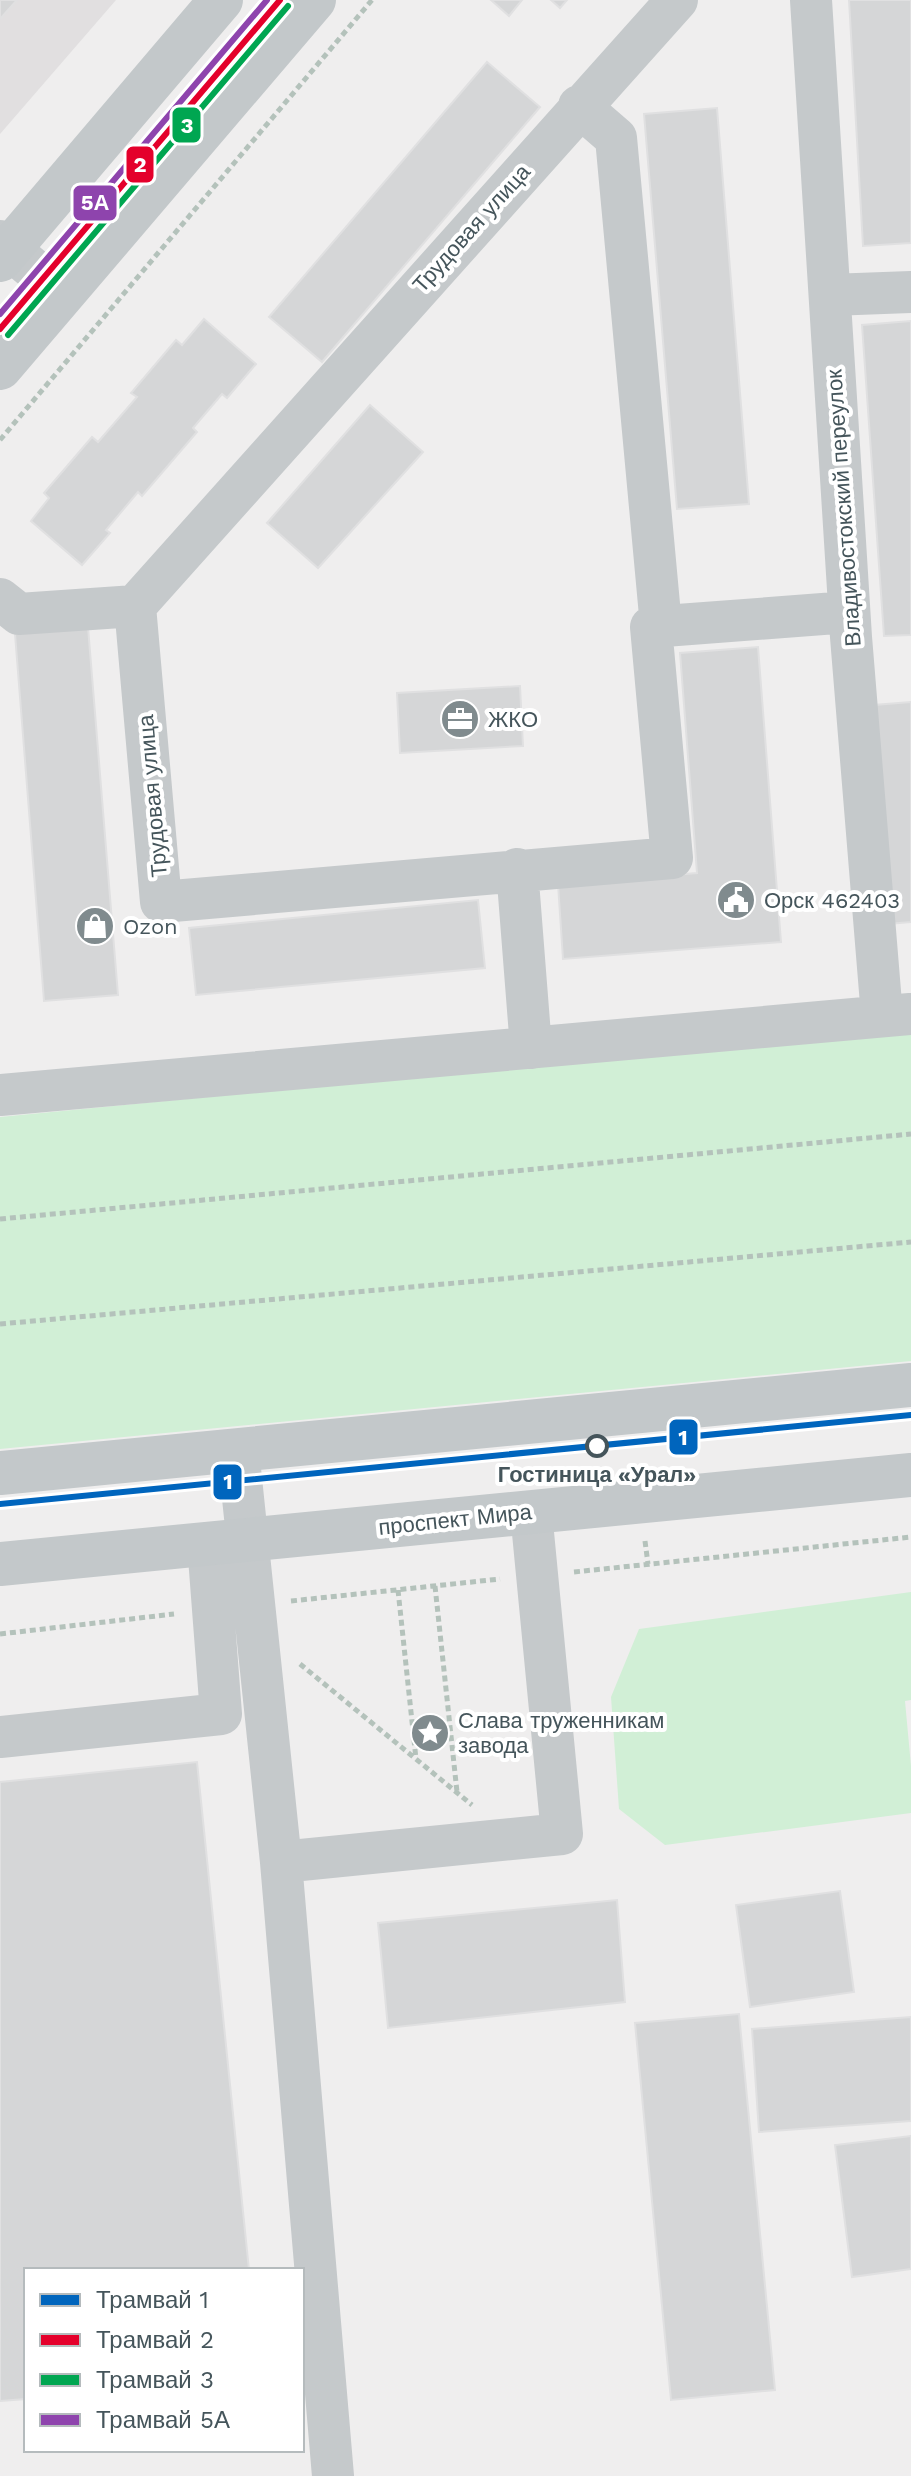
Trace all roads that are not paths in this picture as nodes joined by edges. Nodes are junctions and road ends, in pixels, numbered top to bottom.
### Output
1 (221, 0) edge
2 (314, 0) edge
3 (677, 0) edge
4 (811, 0) edge
5 (579, 106) junction
6 (3, 250) edge
7 (911, 292) edge
8 (63, 294) junction
9 (830, 295) junction
10 (0, 368) edge
11 (0, 599) edge
12 (135, 606) junction
13 (849, 612) junction
14 (661, 626) junction
15 (517, 869) junction
16 (896, 1015) edge
17 (531, 1048) junction
18 (0, 1095) edge
19 (911, 1385) edge
20 (238, 1450) junction
21 (0, 1473) edge
22 (911, 1475) edge
23 (531, 1512) junction
24 (228, 1542) junction
25 (0, 1564) edge
26 (0, 1737) edge
27 (281, 1862) junction
28 (333, 2476) edge

1 - 6 main road
2 - 8 main road
3 - 5 street, Трудовая улица
4 - 9 street, Владивостокский переулок
5 - 12 street, Трудовая улица
5 - 14 street
6 - 8 street
7 - 9 street
8 - 10 main road
9 - 13 street, Владивостокский переулок
11 - 12 street
12 - 15 street, Трудовая улица
13 - 14 street
13 - 16 street, Владивостокский переулок
14 - 15 street, Трудовая улица
15 - 17 street
16 - 17 street
17 - 18 street
19 - 20 main road
20 - 21 main road
20 - 24 street
22 - 23 main road, проспект Мира
23 - 24 main road, проспект Мира
23 - 27 street
24 - 25 main road, проспект Мира
24 - 26 street
24 - 27 street
27 - 28 street

